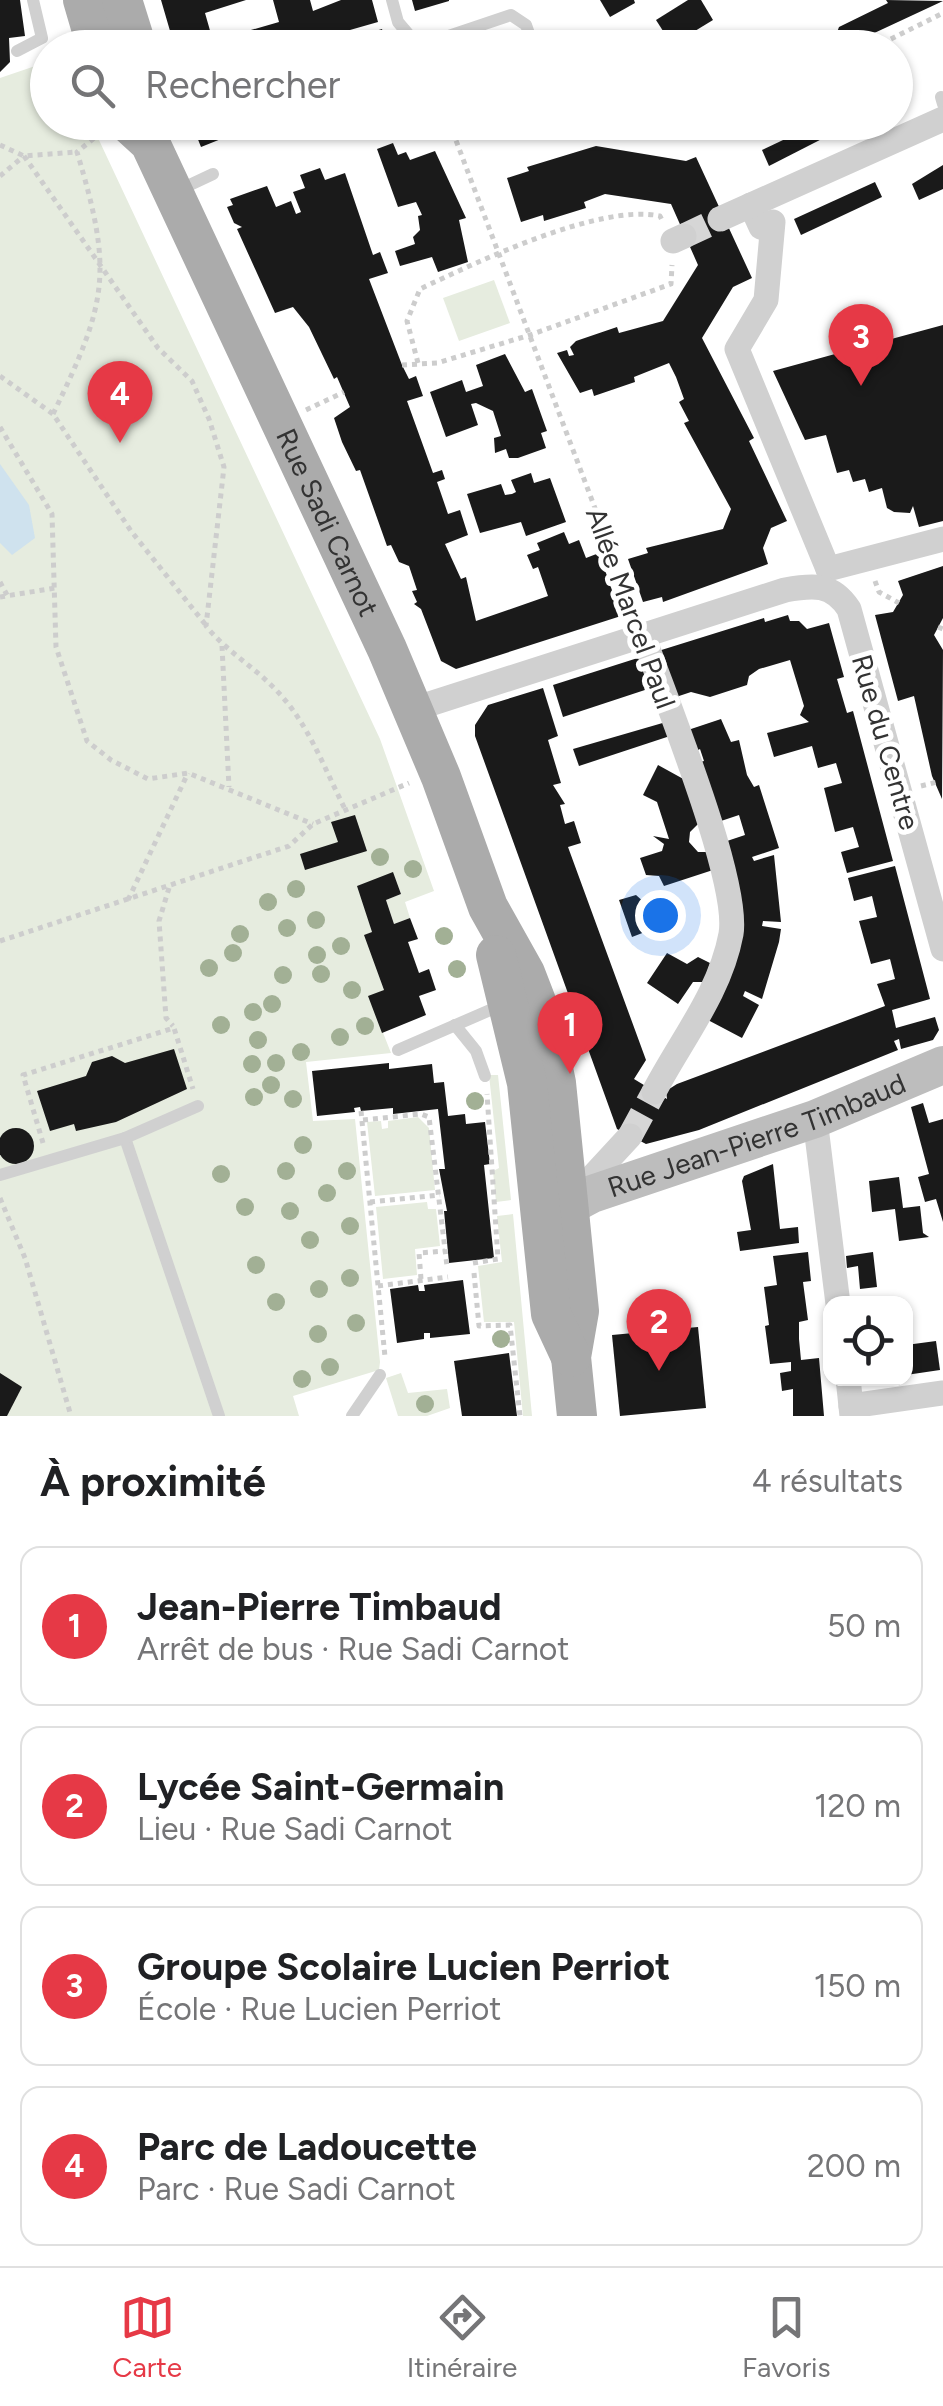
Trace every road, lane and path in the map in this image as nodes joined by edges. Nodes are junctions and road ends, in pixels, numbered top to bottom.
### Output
1 (34, 0) edge
2 (82, 0) edge
3 (122, 0) edge
4 (392, 0) edge
5 (943, 13) edge
6 (40, 30) edge
7 (91, 30) edge
8 (131, 30) edge
9 (405, 30) edge
10 (468, 30) edge
11 (528, 30) edge
12 (909, 30) edge
13 (30, 44) edge
14 (17, 51) dead end
15 (942, 107) edge
16 (913, 123) edge
17 (108, 140) edge
18 (142, 140) edge
19 (456, 140) edge
20 (881, 140) edge
21 (0, 145) edge
22 (77, 152) junction
23 (24, 156) junction
24 (213, 174) dead end
25 (0, 176) edge
26 (171, 194) junction
27 (761, 209) junction
28 (720, 219) tunnel mouth
29 (499, 252) junction
30 (104, 272) junction
31 (530, 336) junction
32 (418, 363) junction
33 (402, 365) dead end
34 (0, 376) edge
35 (344, 392) dead end
36 (53, 414) junction
37 (281, 422) junction
38 (0, 428) edge
39 (943, 539) edge
40 (866, 559) junction
41 (0, 582) edge
42 (831, 583) junction
43 (55, 588) junction
44 (4, 596) edge
45 (899, 603) dead end
46 (206, 626) junction
47 (643, 635) junction
48 (222, 646) junction
49 (414, 709) junction
50 (188, 773) junction
51 (441, 776) junction
52 (229, 787) junction
53 (345, 809) junction
54 (313, 824) junction
55 (168, 888) junction
56 (128, 900) junction
57 (488, 907) junction
58 (0, 941) edge
59 (943, 949) edge
60 (507, 1003) junction
61 (455, 1026) junction
62 (174, 1028) junction
63 (398, 1050) dead end
64 (943, 1065) edge
65 (485, 1076) joint
66 (654, 1092) tunnel mouth
67 (198, 1106) joint
68 (361, 1112) dead end
69 (814, 1119) junction
70 (362, 1120) junction
71 (630, 1136) tunnel mouth
72 (124, 1138) junction
73 (49, 1161) junction
74 (0, 1175) edge
75 (440, 1195) junction
76 (0, 1198) edge
77 (370, 1202) junction
78 (567, 1206) junction
79 (445, 1251) junction
80 (473, 1264) dead end
81 (447, 1266) dead end
82 (474, 1273) dead end
83 (448, 1276) dead end
84 (422, 1279) junction
85 (378, 1286) junction
86 (837, 1296) edge
87 (380, 1376) joint
88 (849, 1386) edge
89 (943, 1393) edge
90 (852, 1411) edge
91 (72, 1416) edge
92 (219, 1416) edge
93 (352, 1416) edge
94 (520, 1416) edge
95 (577, 1416) edge

1 - 6 lane
2 - 7 main road
3 - 8 main road
4 - 9 lane
5 - 12 path
10 - 11 lane
13 - 14 lane
15 - 16 street
17 - 22 path
18 - 26 main road, Rue Sadi Carnot
19 - 29 path, Allée Marcel Paul
20 - 27 street
21 - 23 path
22 - 23 path
22 - 30 path
23 - 25 path
23 - 30 path
24 - 26 lane
26 - 37 main road, Rue Sadi Carnot
27 - 28 street
27 - 42 street, Rue du Centre
29 - 31 path, Allée Marcel Paul
29 - 31 path
29 - 32 path
30 - 36 path
30 - 46 path
31 - 32 path
31 - 47 path, Allée Marcel Paul
32 - 33 path
34 - 36 path
35 - 37 path
36 - 46 path
37 - 49 main road, Rue Sadi Carnot
38 - 43 path
39 - 40 street
40 - 42 street
40 - 45 path
41 - 44 path
42 - 47 street
42 - 59 street, Rue du Centre
43 - 44 path
43 - 50 path
46 - 48 path
47 - 49 street
47 - 66 street, Allée Marcel Paul
48 - 52 path
48 - 53 path
49 - 51 main road, Rue Sadi Carnot
50 - 52 path
50 - 56 path
51 - 53 path
51 - 57 main road, Rue Sadi Carnot
52 - 54 path
53 - 54 path
54 - 55 path
55 - 56 path
55 - 62 path
56 - 58 path
57 - 60 main road, Rue Sadi Carnot
57 - 78 main road, Rue Sadi Carnot
60 - 61 lane
60 - 78 main road, Rue Sadi Carnot
61 - 63 lane
61 - 65 lane
62 - 67 path
62 - 73 path
64 - 69 main road, Rue Jean-Pierre Timbaud
65 - 80 path
67 - 72 lane
68 - 70 path
69 - 78 main road, Rue Jean-Pierre Timbaud
69 - 86 street
70 - 75 path
70 - 77 path
71 - 78 street
72 - 73 lane
72 - 92 lane
73 - 74 lane
75 - 77 path
75 - 79 path
76 - 91 path
77 - 85 path
78 - 95 main road, Rue Sadi Carnot
79 - 81 path
79 - 84 path
82 - 94 path
83 - 84 path
84 - 85 path
85 - 87 path
87 - 93 lane
88 - 90 street
89 - 90 street

